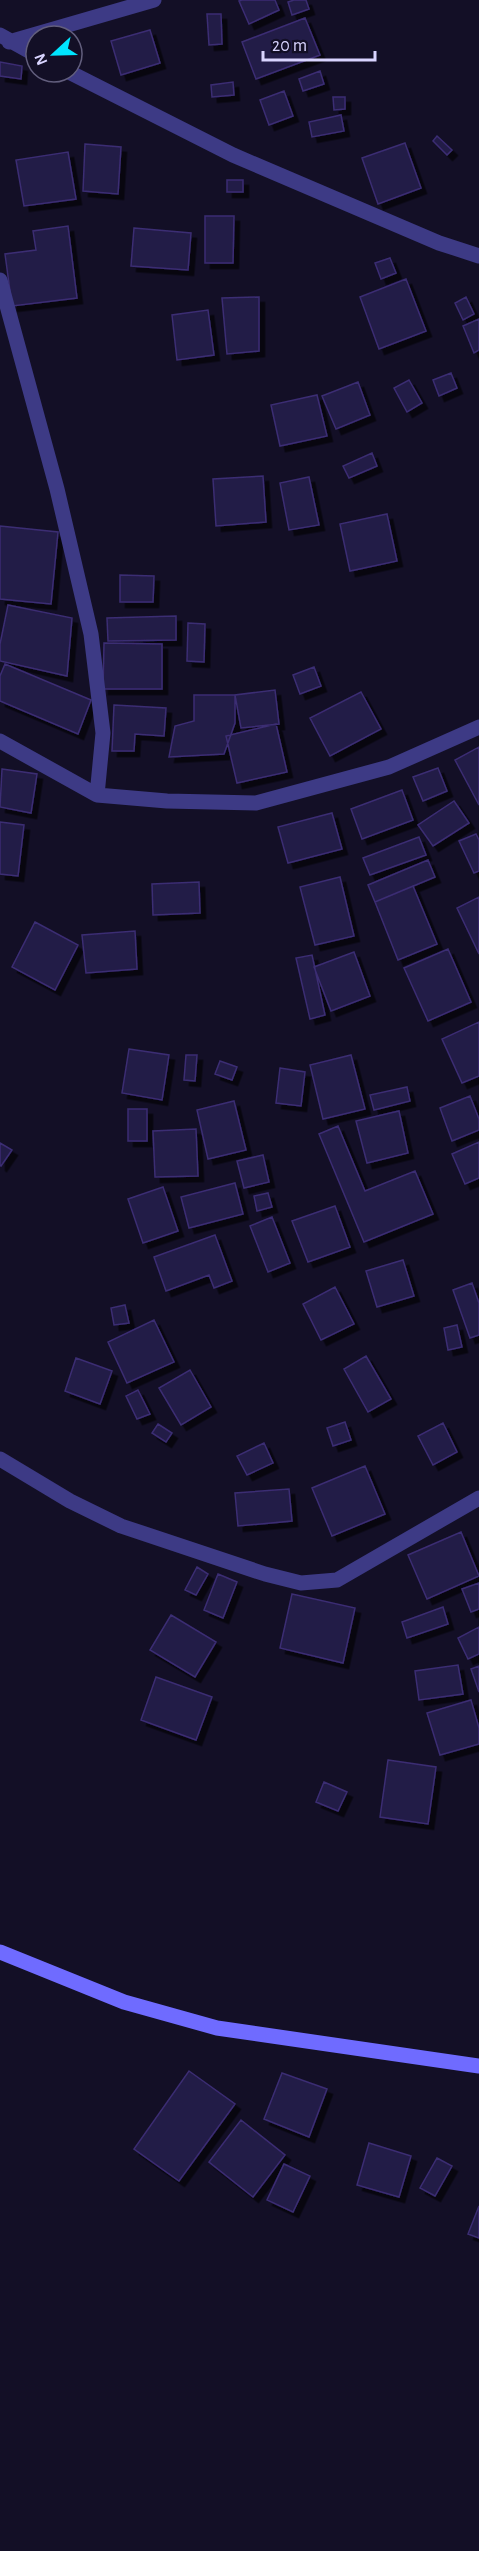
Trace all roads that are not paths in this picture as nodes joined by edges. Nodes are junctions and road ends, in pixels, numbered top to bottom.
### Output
1 (154, 0) edge
2 (4, 38) edge
3 (24, 49) edge
4 (84, 80) edge
5 (479, 256) edge
6 (0, 280) edge
7 (479, 727) edge
8 (0, 741) edge
9 (97, 795) junction
10 (0, 1460) edge
11 (479, 1498) edge
12 (0, 1952) edge
13 (479, 2066) edge

1 - 2 street
2 - 3 street
4 - 5 street
6 - 9 street
7 - 9 street
8 - 9 street
10 - 11 street
12 - 13 main road

